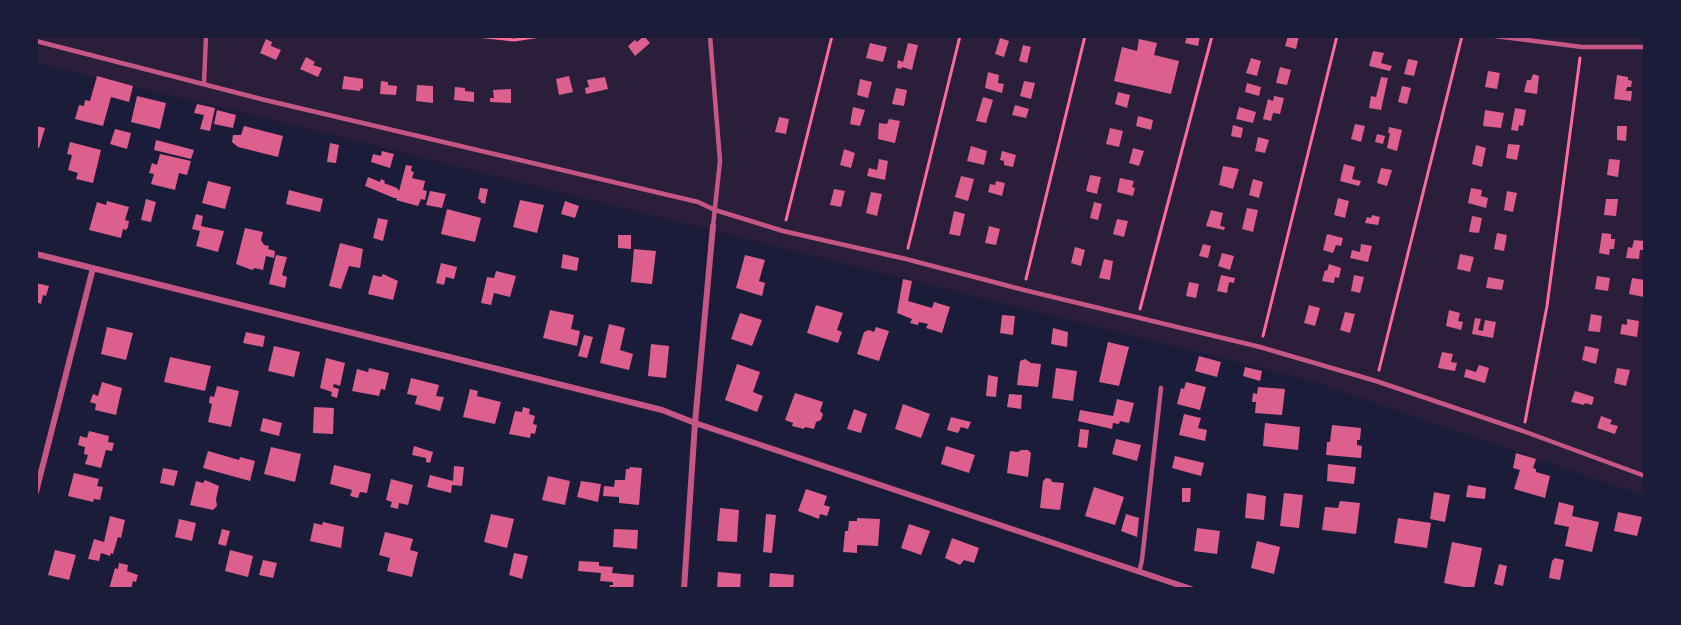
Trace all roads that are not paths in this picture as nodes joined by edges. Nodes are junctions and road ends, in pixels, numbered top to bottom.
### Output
1 (206, 36) edge
2 (710, 36) edge
3 (1495, 36) edge
4 (36, 41) edge
5 (1645, 47) edge
6 (204, 83) junction
7 (715, 210) junction
8 (713, 226) joint
9 (36, 254) edge
10 (93, 268) junction
11 (1161, 388) dead end
12 (695, 423) junction
13 (1645, 476) edge
14 (36, 492) edge
15 (1139, 572) junction
16 (684, 589) edge
17 (1191, 589) edge

1 - 6 lane
2 - 7 lane
3 - 5 lane
4 - 6 lane
6 - 7 lane
7 - 8 lane
7 - 13 lane
8 - 12 street
9 - 10 street
10 - 12 street
10 - 14 street
11 - 15 lane
12 - 15 street
12 - 16 street
15 - 17 street

